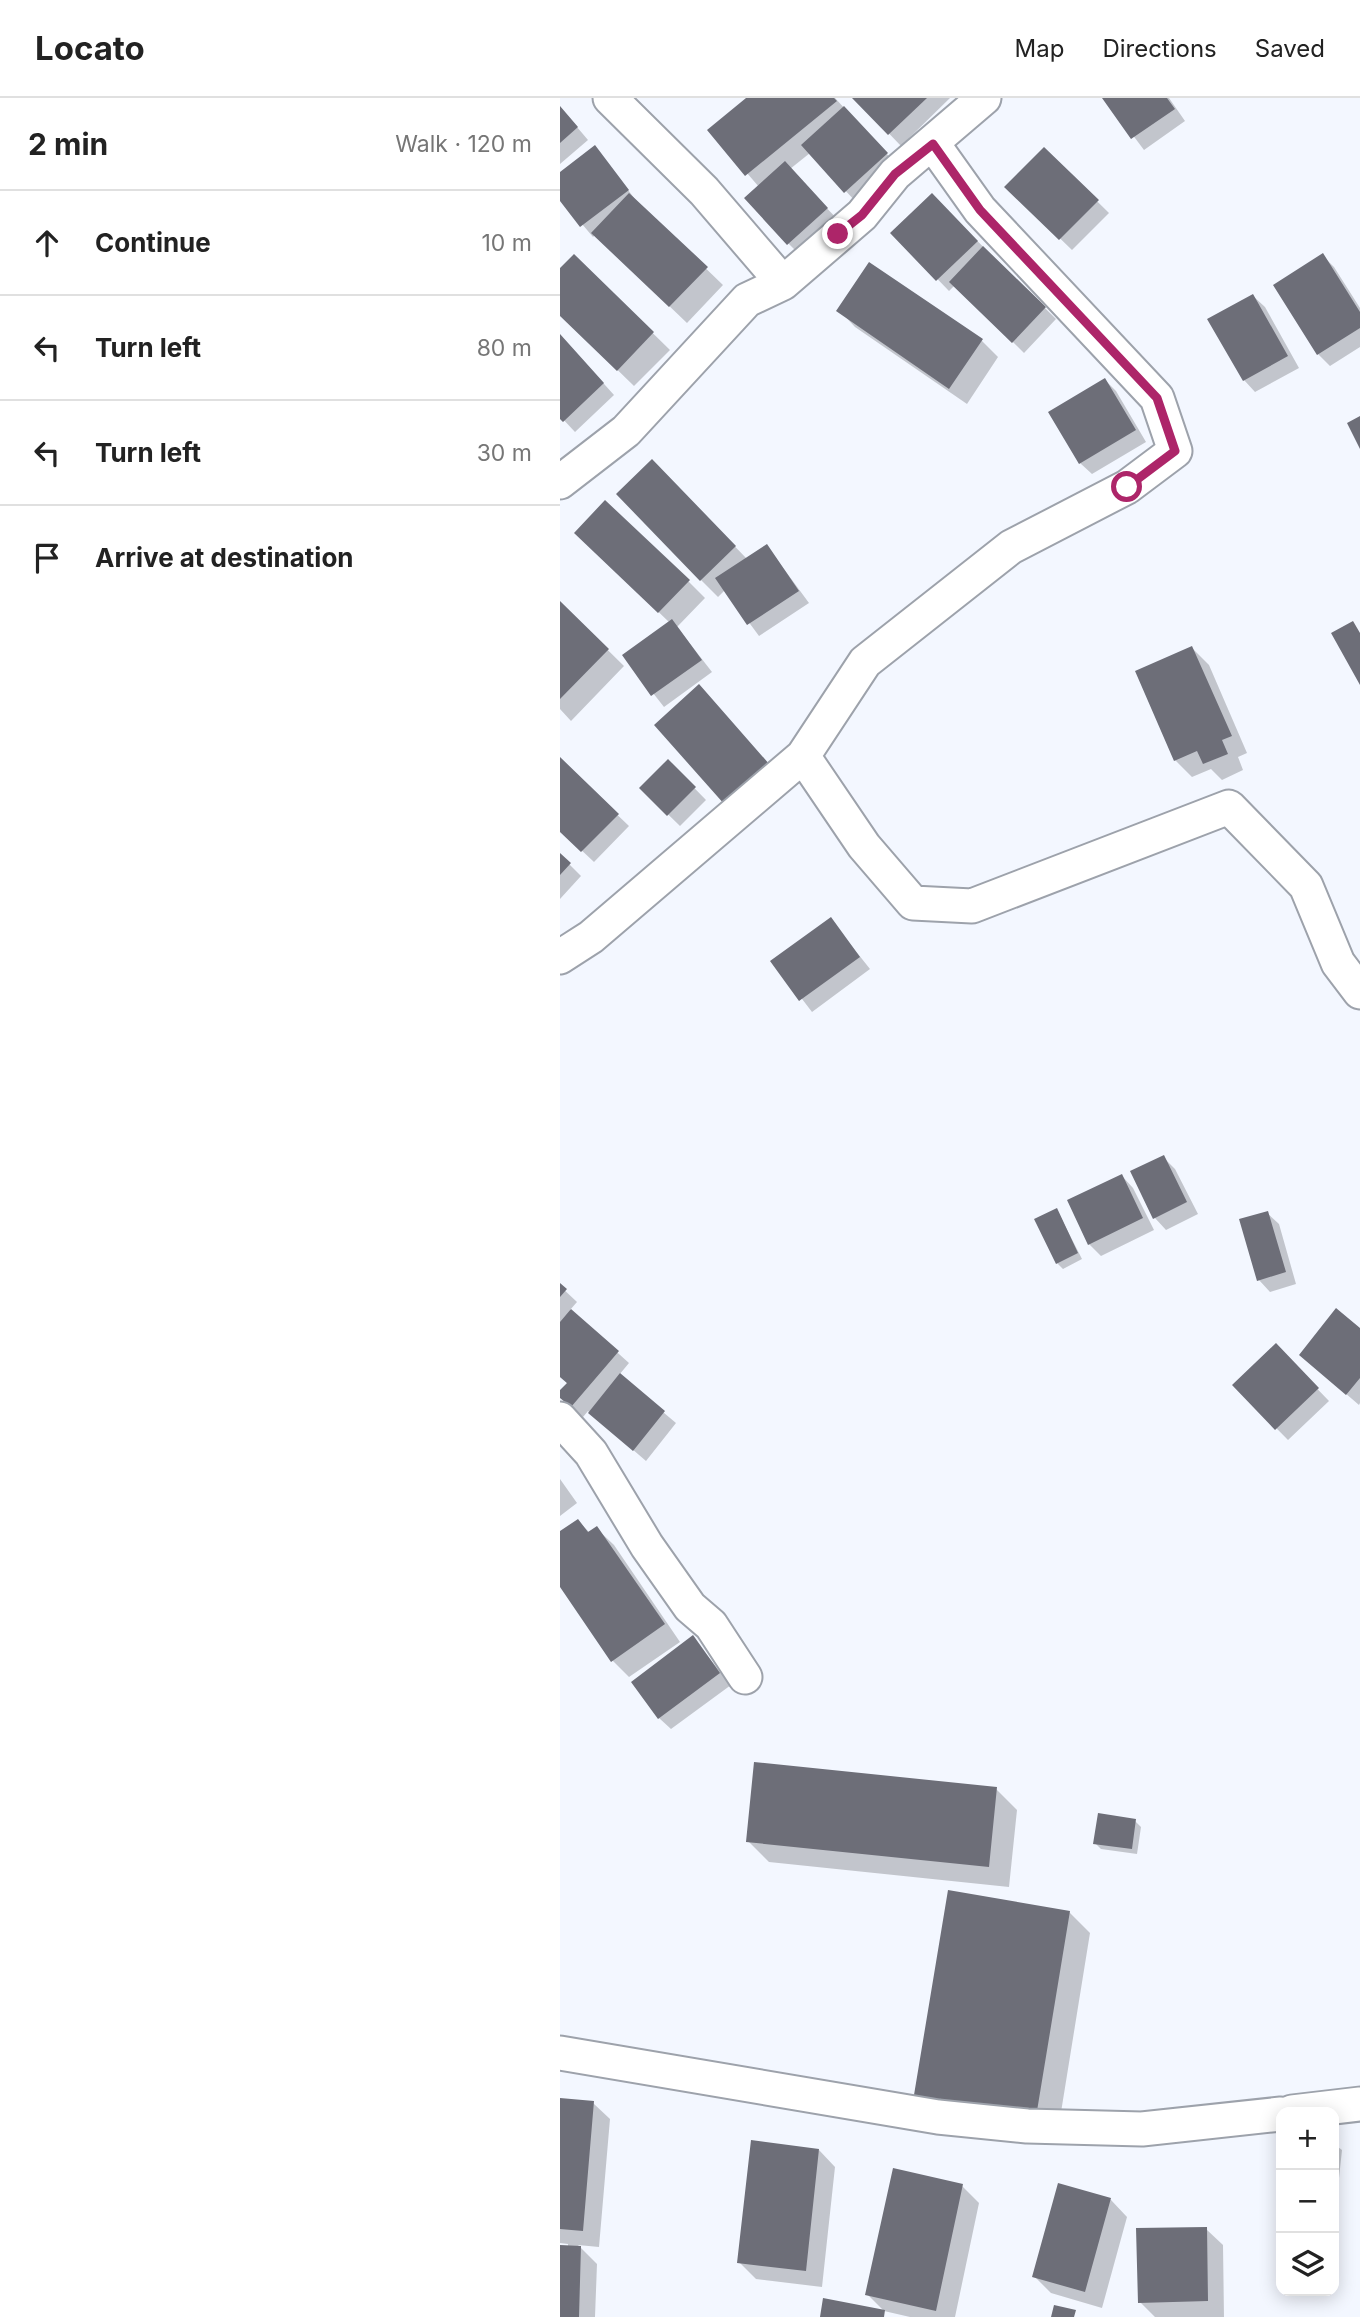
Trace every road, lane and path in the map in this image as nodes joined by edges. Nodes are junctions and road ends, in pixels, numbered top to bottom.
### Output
1 (610, 98) edge
2 (984, 98) edge
3 (933, 144) junction
4 (783, 283) junction
5 (560, 482) edge
6 (803, 756) junction
7 (560, 957) edge
8 (1360, 992) edge
9 (560, 1419) edge
10 (745, 1676) dead end
11 (560, 2053) edge
12 (1360, 2104) edge
13 (1334, 2107) edge
14 (1276, 2114) edge

1 - 4 street
2 - 3 street
3 - 4 street
3 - 6 street
4 - 5 street
6 - 7 street
6 - 8 street
9 - 10 street
11 - 14 street
12 - 13 street

